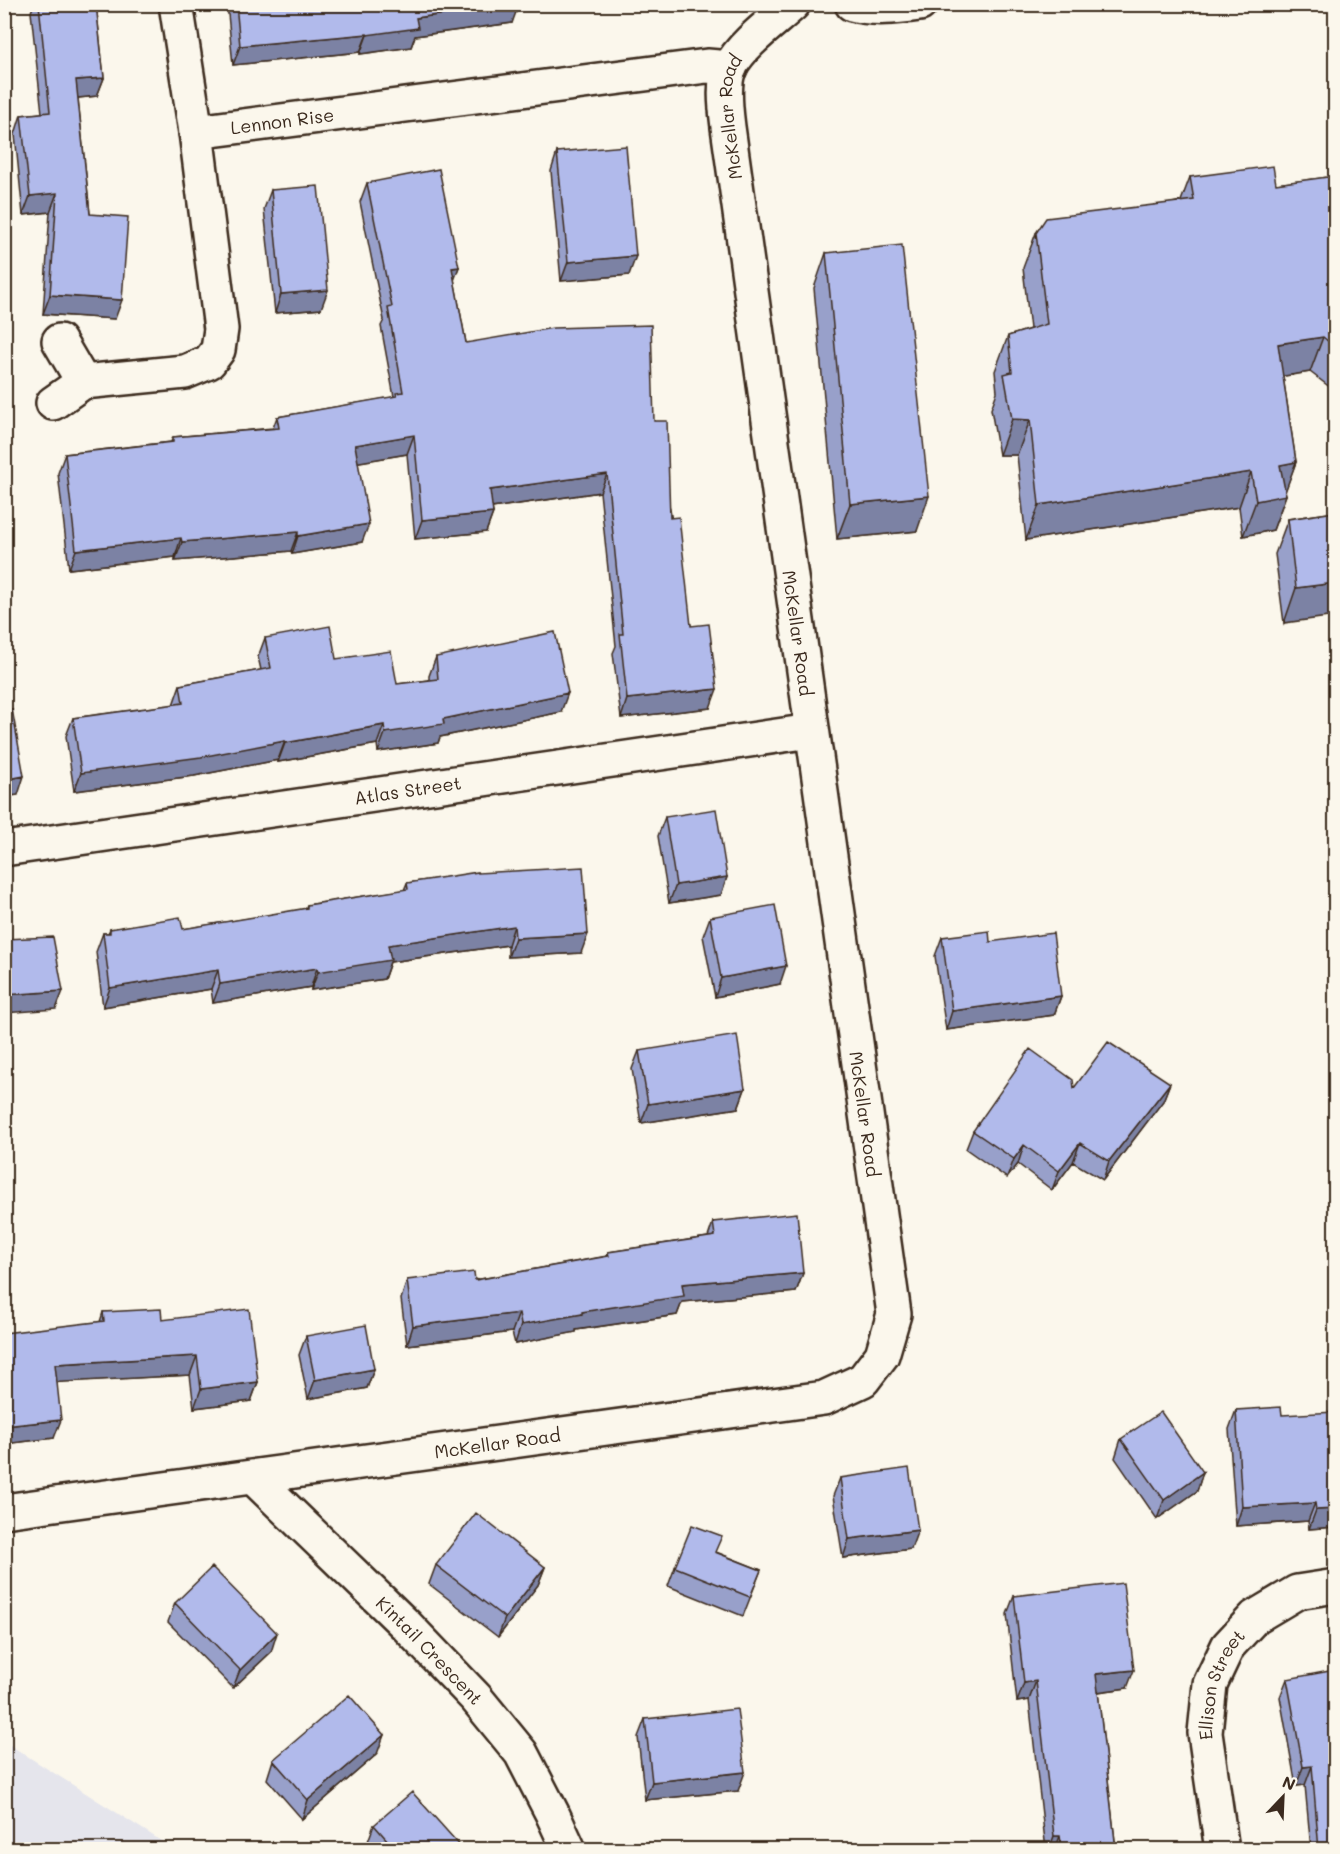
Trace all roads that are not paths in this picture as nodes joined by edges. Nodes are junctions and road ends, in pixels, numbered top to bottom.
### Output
1 (176, 4) edge
2 (793, 4) edge
3 (852, 4) edge
4 (920, 4) edge
5 (730, 68) junction
6 (196, 132) junction
7 (59, 341) dead end
8 (83, 382) junction
9 (53, 403) dead end
10 (812, 731) junction
11 (4, 849) edge
12 (254, 1478) junction
13 (4, 1511) edge
14 (1335, 1586) edge
15 (569, 1850) edge
16 (1222, 1850) edge

1 - 6 street
2 - 5 street, McKellar Road
3 - 4 street
5 - 6 street, Lennon Rise
5 - 10 street, McKellar Road
6 - 8 street
7 - 8 street
8 - 9 street
10 - 11 street, Atlas Street
10 - 12 street, McKellar Road
12 - 13 street, McKellar Road
12 - 15 street, Kintail Crescent
14 - 16 street, Ellison Street

